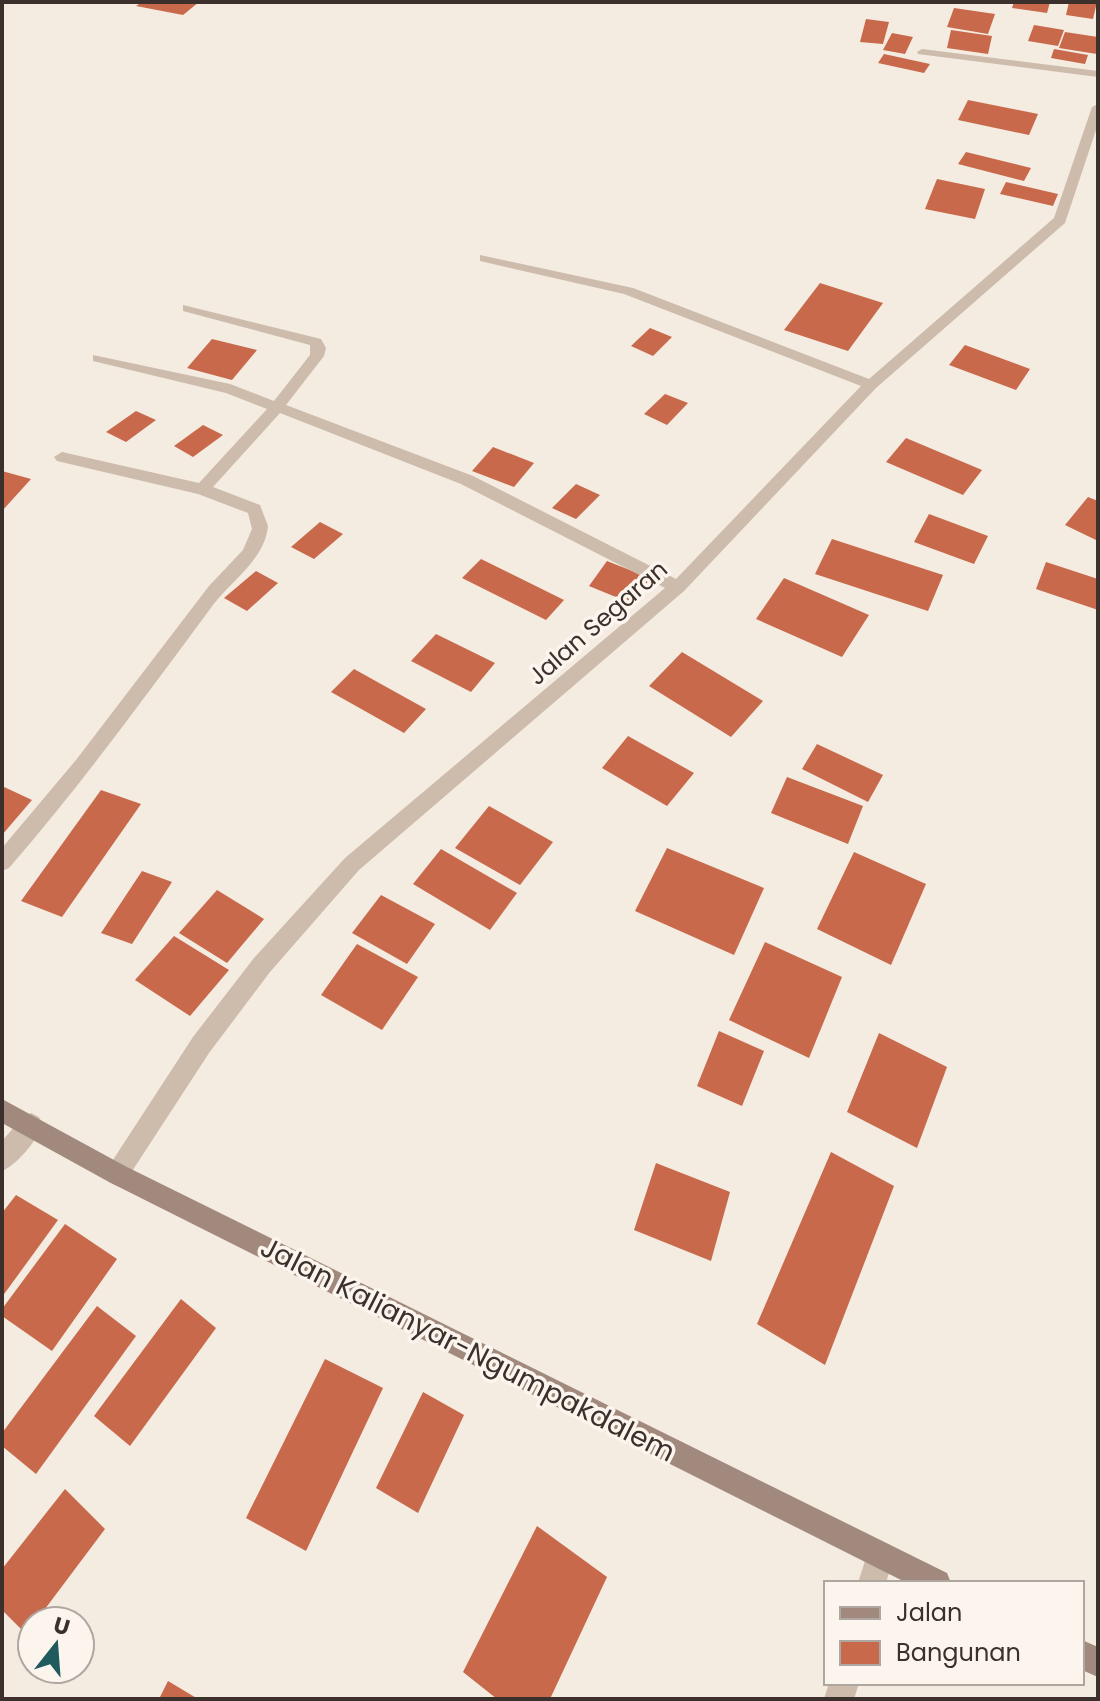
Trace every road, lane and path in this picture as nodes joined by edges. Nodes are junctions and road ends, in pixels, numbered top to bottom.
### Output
1 (922, 52) dead end
2 (1098, 74) edge
3 (1098, 107) edge
4 (485, 258) dead end
5 (188, 308) dead end
6 (98, 358) dead end
7 (871, 385) junction
8 (277, 407) junction
9 (62, 457) dead end
10 (202, 489) junction
11 (678, 587) junction
12 (2, 862) edge
13 (2, 1110) edge
14 (31, 1125) junction
15 (2, 1159) edge
16 (117, 1174) junction
17 (880, 1555) junction
18 (873, 1581) edge
19 (933, 1581) edge

1 - 2 street
3 - 7 street, Jalan Segaran
4 - 7 street
5 - 8 street
6 - 8 street
7 - 11 street, Jalan Segaran
8 - 10 street
8 - 11 street
9 - 10 street
10 - 12 street
11 - 16 street, Jalan Segaran
13 - 14 street, Jalan Kalianyar-Ngumpakdalem
14 - 15 street
14 - 16 street, Jalan Kalianyar-Ngumpakdalem
16 - 17 street, Jalan Kalianyar-Ngumpakdalem
17 - 18 street
17 - 19 street, Jalan Kalianyar-Ngumpakdalem

